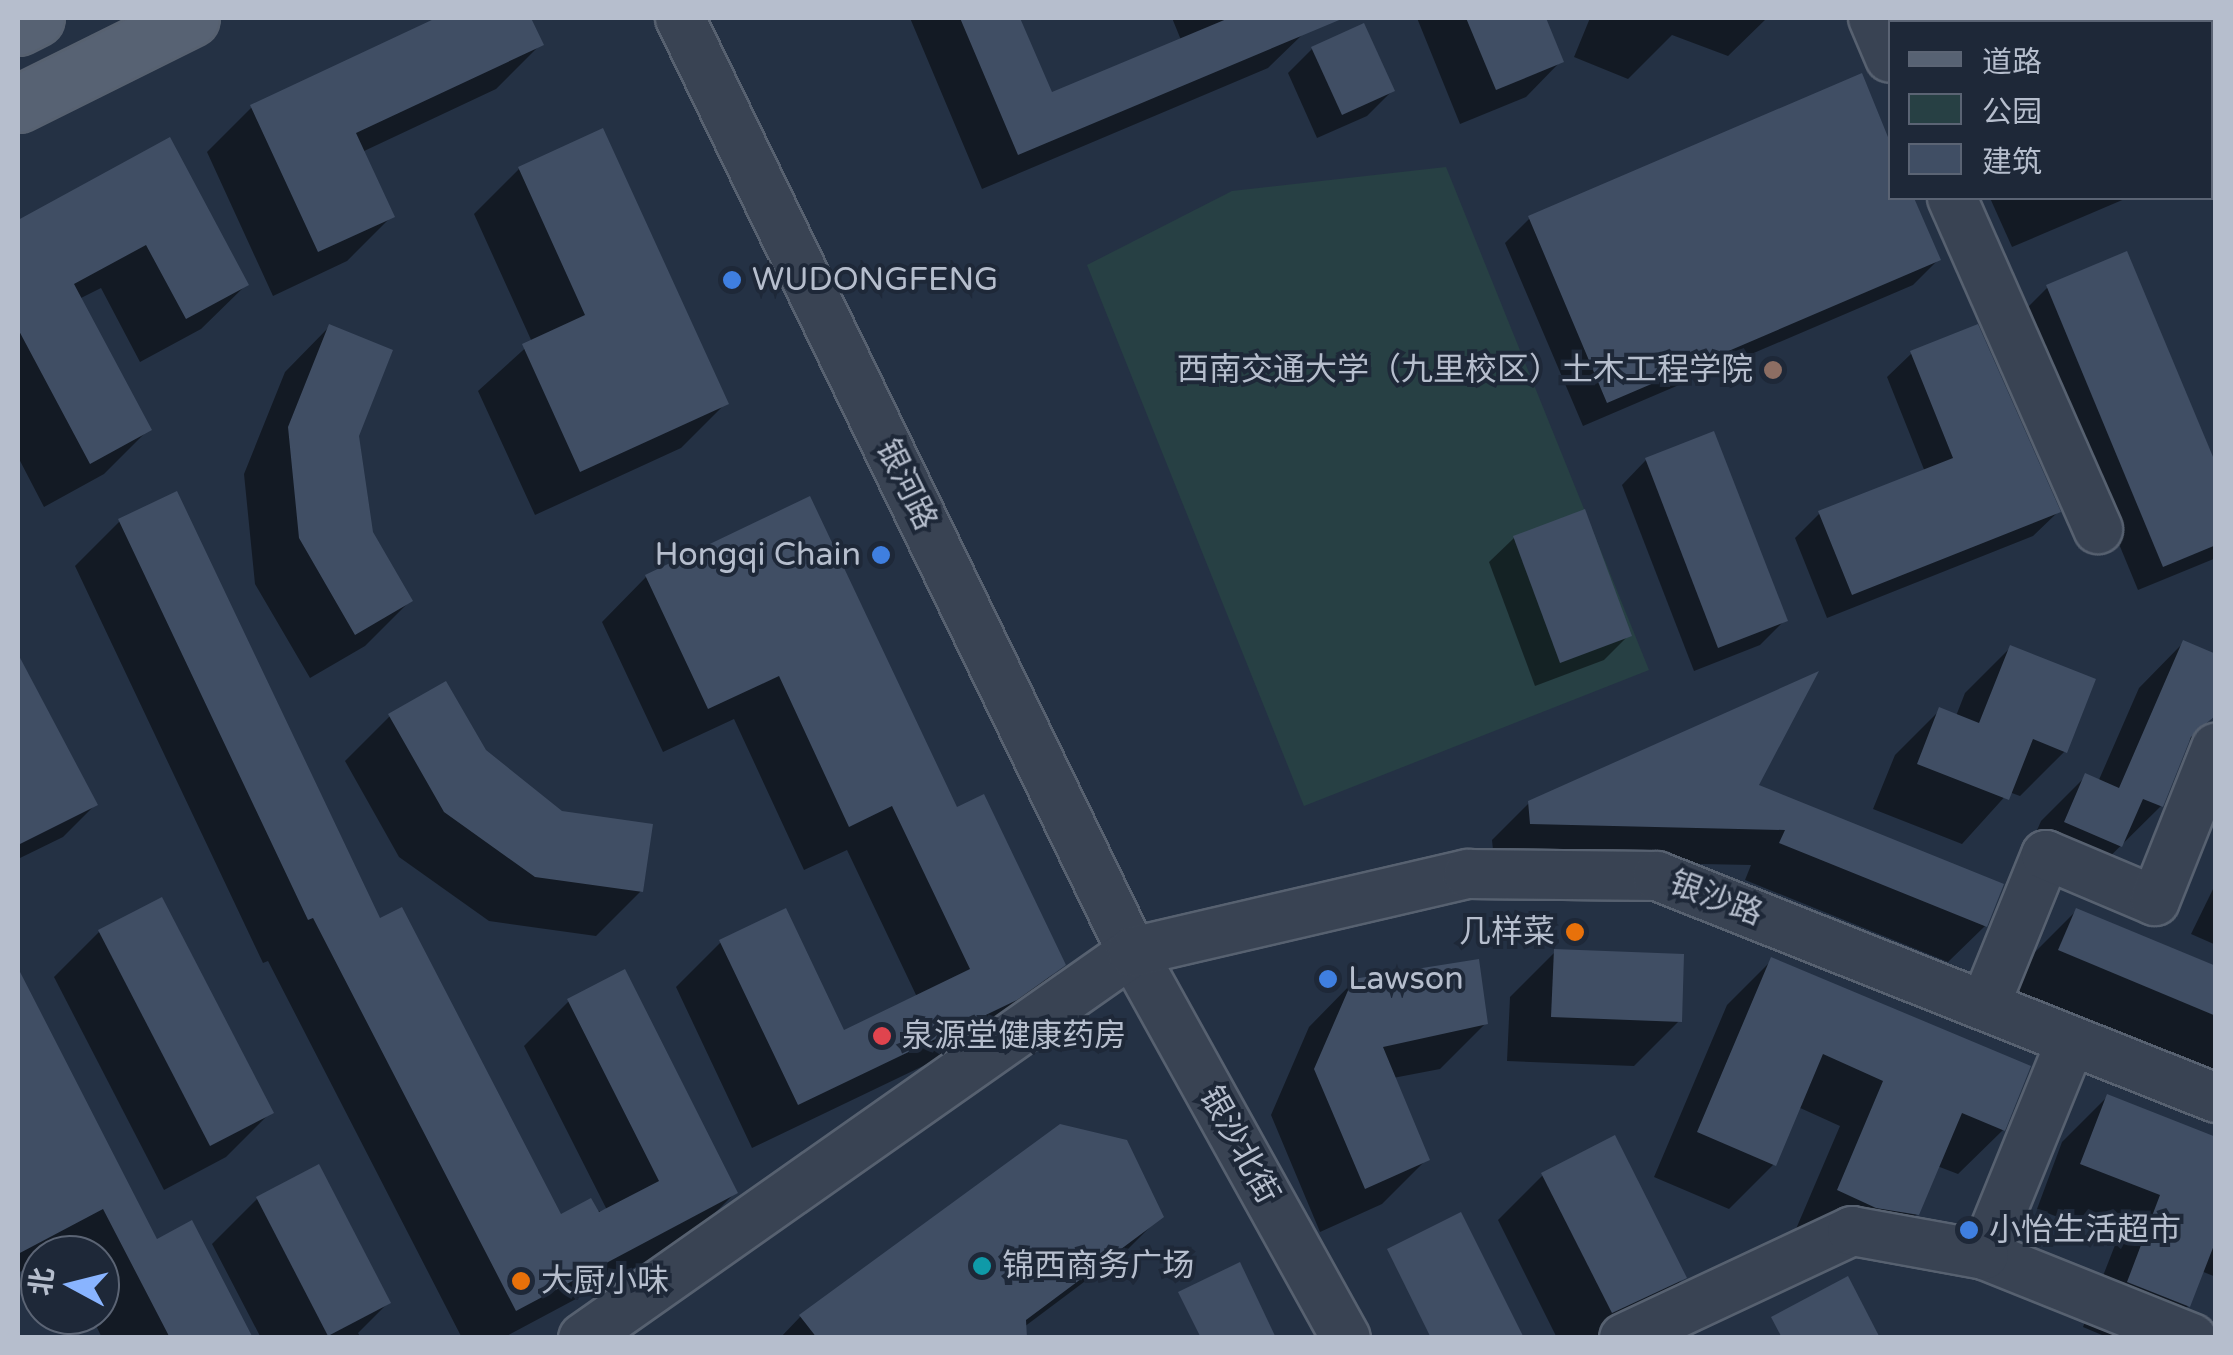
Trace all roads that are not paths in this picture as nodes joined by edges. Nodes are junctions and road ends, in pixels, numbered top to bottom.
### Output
1 (36, 18) edge
2 (191, 18) edge
3 (680, 18) edge
4 (1873, 18) edge
5 (18, 27) edge
6 (1888, 53) edge
7 (18, 104) edge
8 (1953, 200) edge
9 (2098, 529) dead end
10 (2216, 748) edge
11 (1132, 952) junction
12 (1985, 1005) junction
13 (2072, 1041) junction
14 (2216, 1098) edge
15 (1984, 1255) junction
16 (583, 1338) edge
17 (1346, 1338) edge
18 (1624, 1338) edge
19 (2192, 1338) edge

1 - 5 main road
2 - 7 main road
3 - 11 street, 银河路
4 - 6 street
8 - 9 street
10 - 12 street
11 - 12 street, 银沙路
11 - 16 street
11 - 17 street, 银沙北街
12 - 13 street, 银沙路
13 - 14 street, 银沙路
13 - 15 street
15 - 18 street
15 - 19 street

